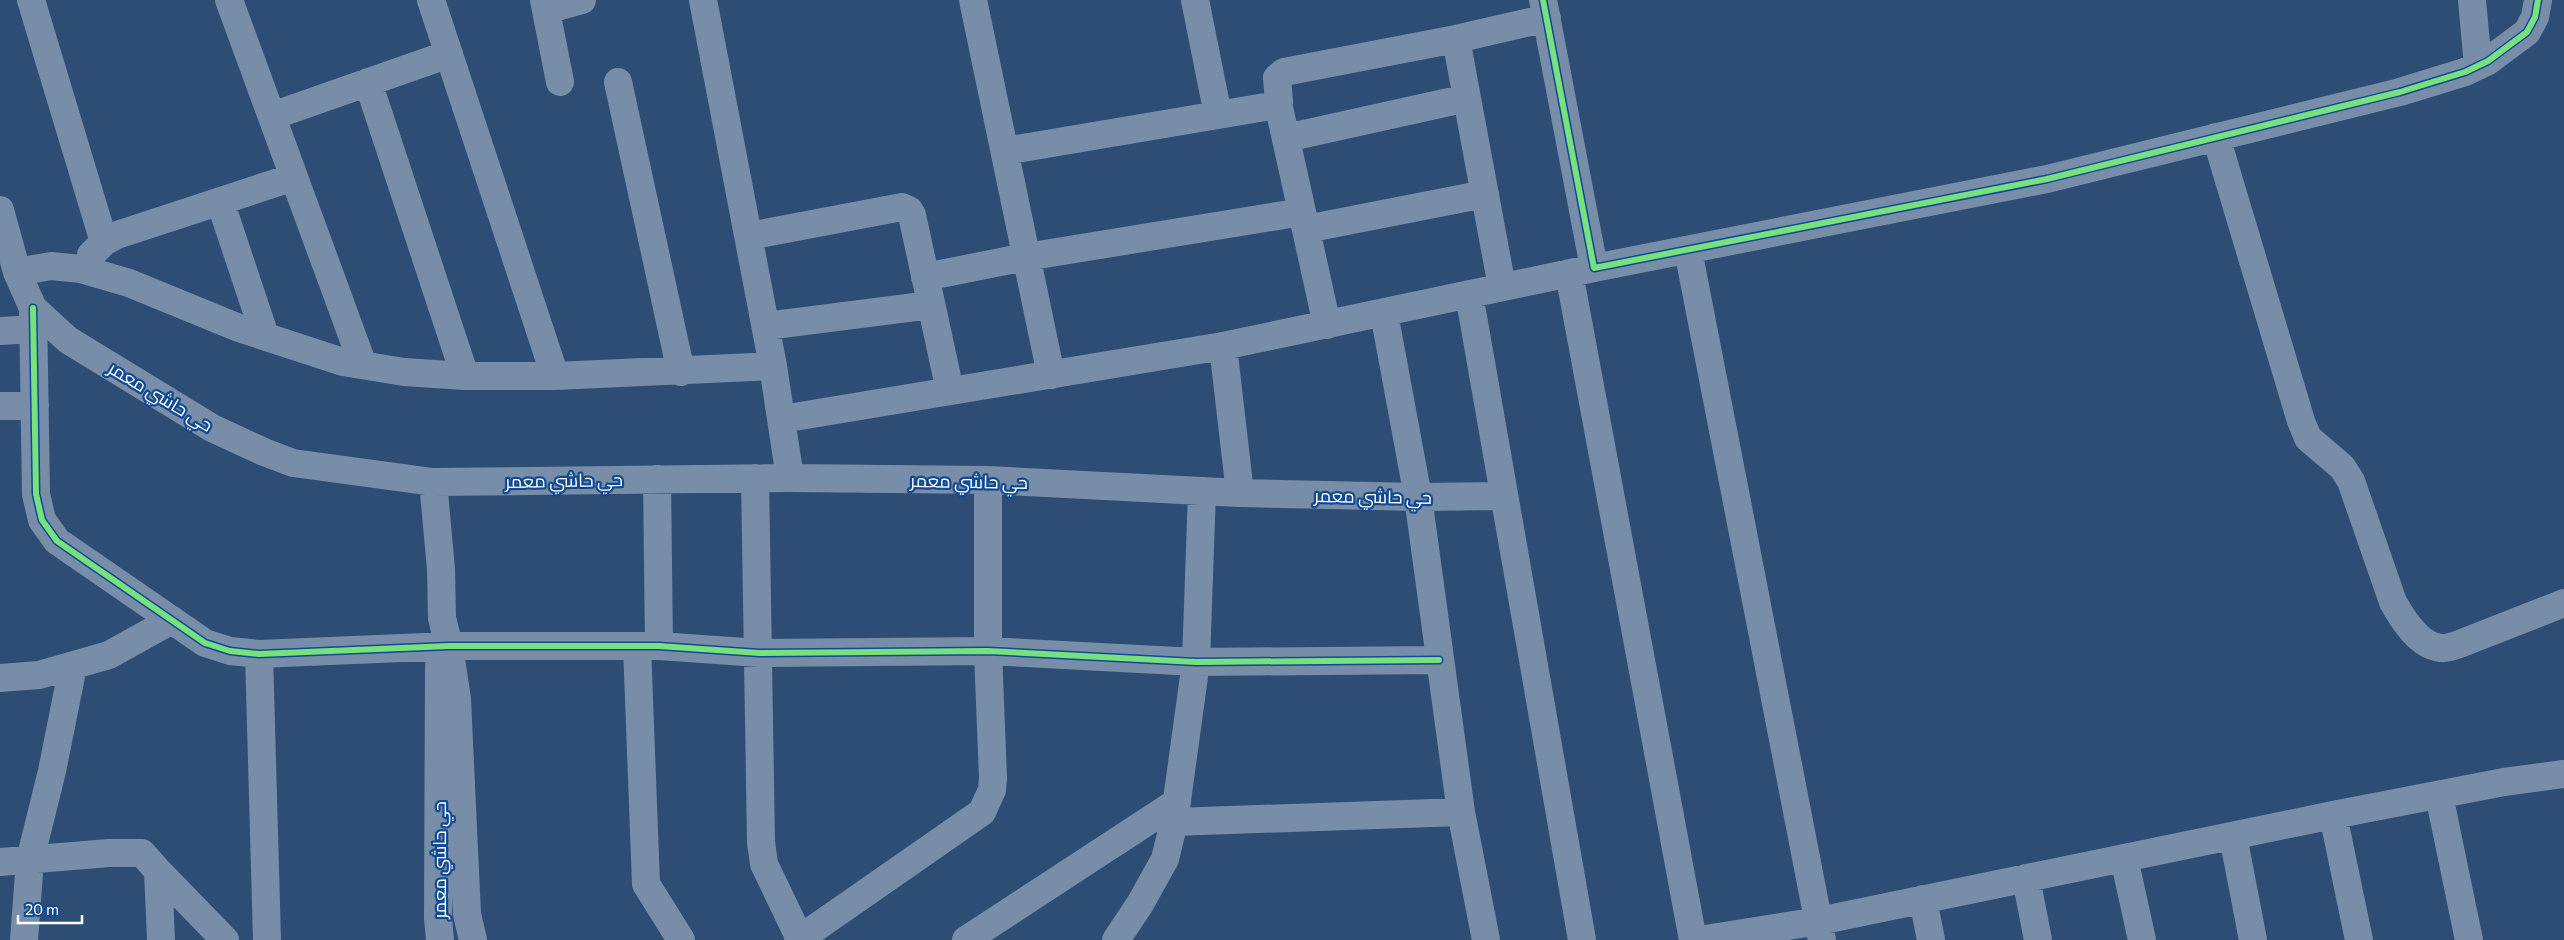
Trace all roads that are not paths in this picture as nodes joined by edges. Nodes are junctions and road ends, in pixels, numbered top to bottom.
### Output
1 (31, 0) edge
2 (229, 0) edge
3 (431, 0) edge
4 (582, 0) edge
5 (703, 0) edge
6 (973, 0) edge
7 (1195, 0) edge
8 (2472, 0) edge
9 (2538, 0) edge
10 (545, 5) edge
11 (1545, 9) edge
12 (1456, 39) junction
13 (449, 54) junction
14 (2478, 66) junction
15 (368, 82) junction
16 (560, 82) dead end
17 (618, 82) dead end
18 (1467, 98) junction
19 (1278, 103) junction
20 (1218, 115) junction
21 (272, 116) junction
22 (2216, 137) junction
23 (1286, 138) junction
24 (1004, 151) junction
25 (294, 177) junction
26 (1485, 194) junction
27 (220, 201) junction
28 (0, 210) edge
29 (1304, 220) junction
30 (748, 236) junction
31 (104, 242) junction
32 (1688, 250) junction
33 (1026, 257) junction
34 (81, 269) junction
35 (1581, 270) junction
36 (16, 272) junction
37 (925, 277) junction
38 (1502, 287) junction
39 (1469, 294) junction
40 (931, 305) junction
41 (1384, 313) junction
42 (33, 319) junction
43 (1327, 325) junction
44 (766, 326) junction
45 (0, 331) edge
46 (264, 336) junction
47 (1223, 346) junction
48 (363, 365) junction
49 (773, 366) junction
50 (681, 372) junction
51 (1051, 375) junction
52 (465, 376) junction
53 (555, 376) junction
54 (950, 391) junction
55 (0, 406) edge
56 (35, 406) junction
57 (782, 419) junction
58 (755, 478) junction
59 (790, 478) junction
60 (657, 479) junction
61 (988, 480) junction
62 (433, 482) junction
63 (1202, 491) junction
64 (1240, 493) junction
65 (1504, 496) junction
66 (1418, 497) junction
67 (2564, 603) edge
68 (172, 620) junction
69 (444, 641) junction
70 (648, 646) junction
71 (988, 651) junction
72 (759, 653) junction
73 (259, 654) junction
74 (1438, 660) junction
75 (1196, 662) junction
76 (73, 666) junction
77 (0, 678) edge
78 (2564, 774) edge
79 (2439, 795) junction
80 (1176, 812) junction
81 (1461, 812) junction
82 (2333, 816) junction
83 (2233, 836) junction
84 (2124, 858) junction
85 (30, 860) junction
86 (0, 862) edge
87 (158, 871) junction
88 (2026, 878) junction
89 (1923, 899) junction
90 (1821, 930) edge
91 (465, 939) edge
92 (24, 940) edge
93 (161, 940) edge
94 (225, 940) edge
95 (267, 940) edge
96 (440, 940) edge
97 (681, 940) edge
98 (799, 940) edge
99 (966, 940) edge
100 (1116, 940) edge
101 (1486, 940) edge
102 (1582, 940) edge
103 (1694, 940) edge
104 (1699, 940) edge
105 (1931, 940) edge
106 (2038, 940) edge
107 (2142, 940) edge
108 (2253, 940) edge
109 (2359, 940) edge
110 (2469, 940) edge

1 - 31 street
2 - 21 street
3 - 13 street
4 - 10 street
5 - 30 street
6 - 24 street
7 - 20 street
8 - 14 street
9 - 14 street
10 - 16 street
11 - 12 street
11 - 35 street
12 - 18 street
12 - 19 street
13 - 15 street
13 - 53 street
14 - 22 street
15 - 21 street
15 - 52 street
17 - 50 street
18 - 23 street
18 - 26 street
19 - 20 street
19 - 23 street
20 - 24 street
21 - 25 street
22 - 32 street
22 - 67 street
23 - 29 street
24 - 33 street
25 - 27 street
25 - 48 street
26 - 29 street
26 - 38 street
27 - 31 street
27 - 46 street
28 - 36 street, حي حاشي معمر
29 - 33 street
29 - 43 street
30 - 37 street
30 - 44 street
31 - 34 street
32 - 35 street
32 - 90 street
33 - 37 street
33 - 51 street
34 - 36 street
34 - 46 street
35 - 38 street
35 - 103 street
36 - 42 street, حي حاشي معمر
37 - 40 street
38 - 39 street
39 - 41 street
39 - 65 street
40 - 44 street
40 - 54 street
41 - 43 street
41 - 66 street
42 - 45 street
42 - 56 street
42 - 62 street, حي حاشي معمر
43 - 47 street
44 - 49 street
46 - 48 street
47 - 51 street
47 - 64 street
48 - 52 street
49 - 50 street
49 - 57 street
50 - 53 street
51 - 54 street
52 - 53 street
54 - 57 street
55 - 56 street
56 - 68 street
57 - 59 street
58 - 59 street, حي حاشي معمر
58 - 60 street, حي حاشي معمر
58 - 72 street
59 - 61 street, حي حاشي معمر
60 - 62 street, حي حاشي معمر
60 - 70 street
61 - 63 street, حي حاشي معمر
61 - 71 street
62 - 69 street, حي حاشي معمر
63 - 64 street, حي حاشي معمر
63 - 75 street
64 - 66 street, حي حاشي معمر
65 - 66 street, حي حاشي معمر
65 - 102 street
66 - 74 street
68 - 73 street
68 - 76 street
69 - 70 street
69 - 73 street
69 - 91 street, حي حاشي معمر
69 - 96 street, حي حاشي معمر
70 - 72 street
70 - 97 street
71 - 72 street
71 - 75 street
71 - 98 street
72 - 98 street
73 - 95 street
74 - 75 street
74 - 81 street
75 - 80 street
76 - 77 street
76 - 85 street
78 - 79 street
79 - 82 street
79 - 110 street
80 - 81 street
80 - 99 street
80 - 100 street
81 - 101 street
82 - 83 street
82 - 109 street
83 - 84 street
83 - 108 street
84 - 88 street
84 - 107 street
85 - 86 street
85 - 87 street
85 - 92 street
87 - 93 street
87 - 94 street
88 - 89 street
88 - 106 street
89 - 90 street
89 - 105 street
90 - 104 street

